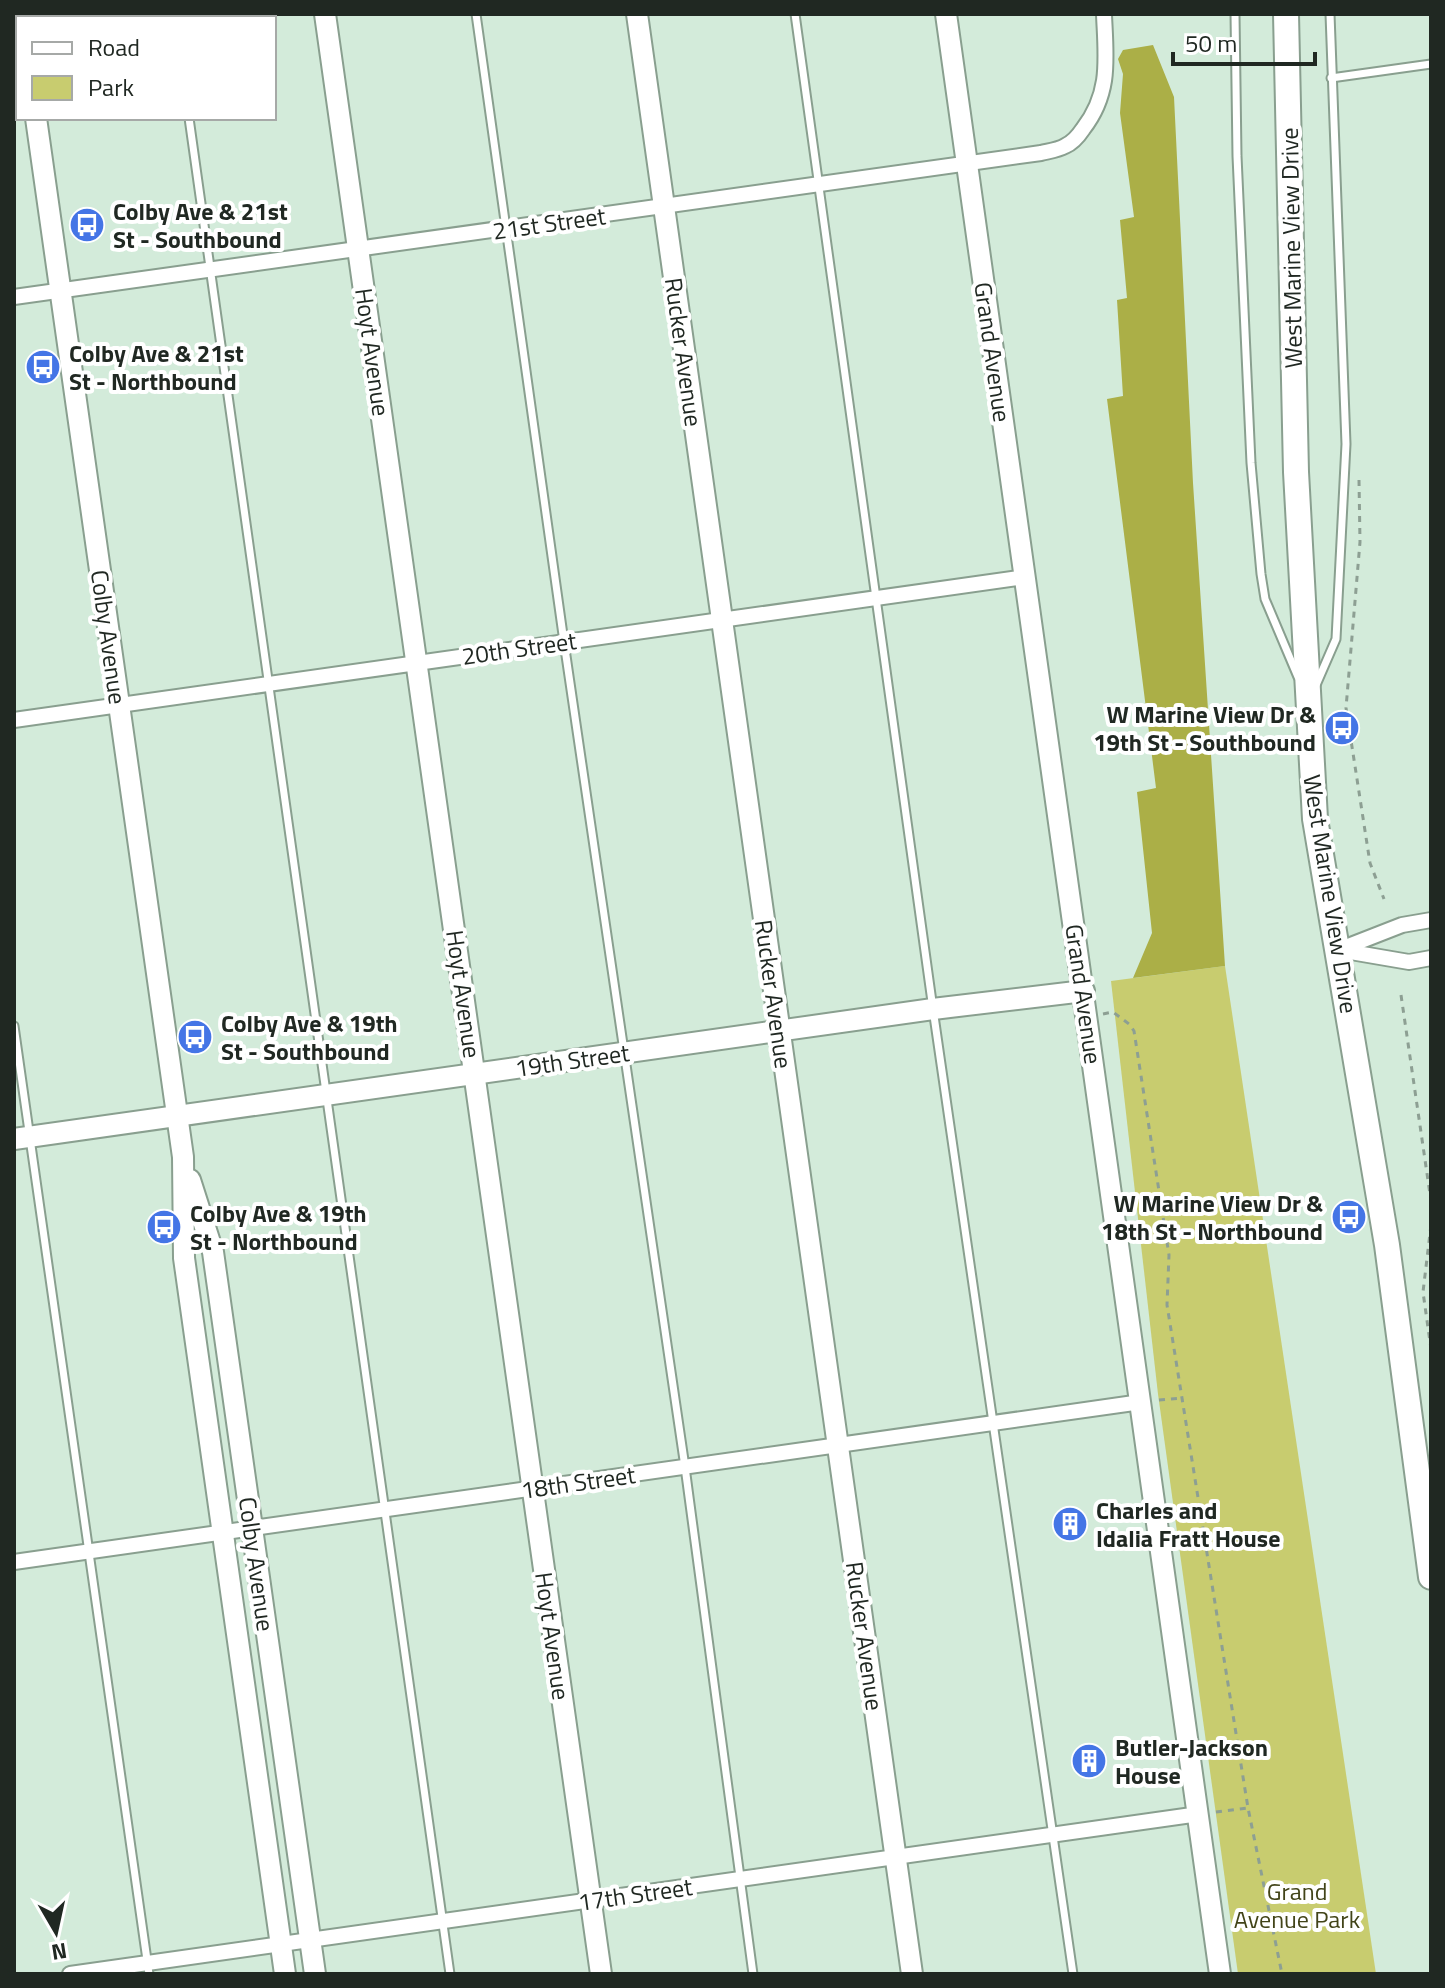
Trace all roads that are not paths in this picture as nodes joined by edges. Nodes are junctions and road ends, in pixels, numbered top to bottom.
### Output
1 (325, 14) edge
2 (476, 14) edge
3 (637, 14) edge
4 (795, 14) edge
5 (946, 14) edge
6 (1235, 14) edge
7 (1286, 14) edge
8 (1330, 14) edge
9 (1104, 15) edge
10 (1431, 64) edge
11 (1331, 78) junction
12 (36, 120) edge
13 (189, 120) edge
14 (967, 163) junction
15 (818, 183) junction
16 (664, 207) junction
17 (508, 229) junction
18 (359, 250) junction
19 (210, 271) junction
20 (60, 291) junction
21 (14, 297) edge
22 (1025, 577) junction
23 (877, 598) junction
24 (722, 621) junction
25 (564, 642) junction
26 (416, 663) junction
27 (268, 684) junction
28 (1308, 701) junction
29 (119, 705) junction
30 (14, 720) edge
31 (1431, 920) edge
32 (1338, 950) junction
33 (1431, 958) edge
34 (1084, 991) junction
35 (933, 1009) junction
36 (14, 1028) edge
37 (779, 1030) junction
38 (624, 1053) junction
39 (475, 1074) junction
40 (328, 1095) junction
41 (177, 1116) junction
42 (22, 1138) edge
43 (183, 1157) junction
44 (1141, 1402) junction
45 (992, 1423) junction
46 (838, 1446) junction
47 (1423, 1464) edge
48 (685, 1467) junction
49 (532, 1488) junction
50 (385, 1509) junction
51 (252, 1528) junction
52 (222, 1532) junction
53 (90, 1551) junction
54 (14, 1562) edge
55 (1431, 1577) edge
56 (1199, 1814) junction
57 (1053, 1835) junction
58 (896, 1858) junction
59 (741, 1879) junction
60 (590, 1900) junction
61 (442, 1921) junction
62 (310, 1940) junction
63 (281, 1944) junction
64 (148, 1968) edge
65 (70, 1974) edge
66 (285, 1974) edge
67 (315, 1974) edge
68 (450, 1974) edge
69 (601, 1974) edge
70 (753, 1974) edge
71 (912, 1974) edge
72 (1073, 1974) edge
73 (1220, 1974) edge

1 - 18 street, Hoyt Avenue
2 - 17 lane
3 - 16 street, Rucker Avenue
4 - 15 lane
5 - 14 street, Grand Avenue
6 - 28 lane
7 - 28 main road, West Marine View Drive
8 - 11 lane
9 - 14 street, 21st Street
10 - 11 lane
11 - 28 lane
12 - 20 street, Colby Avenue
13 - 19 lane
14 - 15 street, 21st Street
14 - 22 street, Grand Avenue
15 - 16 street, 21st Street
15 - 23 lane
16 - 17 street, 21st Street
16 - 24 street, Rucker Avenue
17 - 18 street, 21st Street
17 - 25 lane
18 - 19 street, 21st Street
18 - 26 street, Hoyt Avenue
19 - 20 street, 21st Street
19 - 27 lane
20 - 21 street, 21st Street
20 - 29 street, Colby Avenue
22 - 23 street, 20th Street
22 - 34 street, Grand Avenue
23 - 24 street, 20th Street
23 - 35 lane
24 - 25 street, 20th Street
24 - 37 street, Rucker Avenue
25 - 26 street, 20th Street
25 - 38 lane
26 - 27 street, 20th Street
26 - 39 street, Hoyt Avenue
27 - 29 street, 20th Street
27 - 40 lane
28 - 32 main road, West Marine View Drive
29 - 30 street, 20th Street
29 - 41 street, Colby Avenue
31 - 32 street
32 - 33 street
32 - 47 main road, West Marine View Drive
34 - 35 street, 19th Street
34 - 44 street, Grand Avenue
35 - 37 street, 19th Street
35 - 45 lane
36 - 42 lane
37 - 38 street, 19th Street
37 - 46 street, Rucker Avenue
38 - 39 street, 19th Street
38 - 48 lane
39 - 40 street, 19th Street
39 - 49 street, Hoyt Avenue
40 - 41 street, 19th Street
40 - 50 lane
41 - 42 street, 19th Street
41 - 43 street, Colby Avenue
42 - 53 lane
43 - 51 street, Colby Avenue
43 - 52 street, Colby Avenue
44 - 45 street, 18th Street
44 - 56 street, Grand Avenue
45 - 46 street, 18th Street
45 - 57 lane
46 - 48 street, 18th Street
46 - 58 street, Rucker Avenue
47 - 55 main road, West Marine View Drive
48 - 49 street, 18th Street
48 - 59 lane
49 - 50 street, 18th Street
49 - 60 street, Hoyt Avenue
50 - 51 street, 18th Street
50 - 61 lane
51 - 52 street, 18th Street
51 - 62 street, Colby Avenue
52 - 53 street, 18th Street
52 - 63 street, Colby Avenue
53 - 54 street, 18th Street
53 - 64 lane
56 - 57 street, 17th Street
56 - 73 street, Grand Avenue
57 - 58 street, 17th Street
57 - 72 lane
58 - 59 street, 17th Street
58 - 71 street, Rucker Avenue
59 - 60 street, 17th Street
59 - 70 lane
60 - 61 street, 17th Street
60 - 69 street, Hoyt Avenue
61 - 62 street, 17th Street
61 - 68 lane
62 - 63 street, 17th Street
62 - 67 street, Colby Avenue
63 - 64 street, 17th Street
63 - 66 street, Colby Avenue
64 - 65 street, 17th Street

